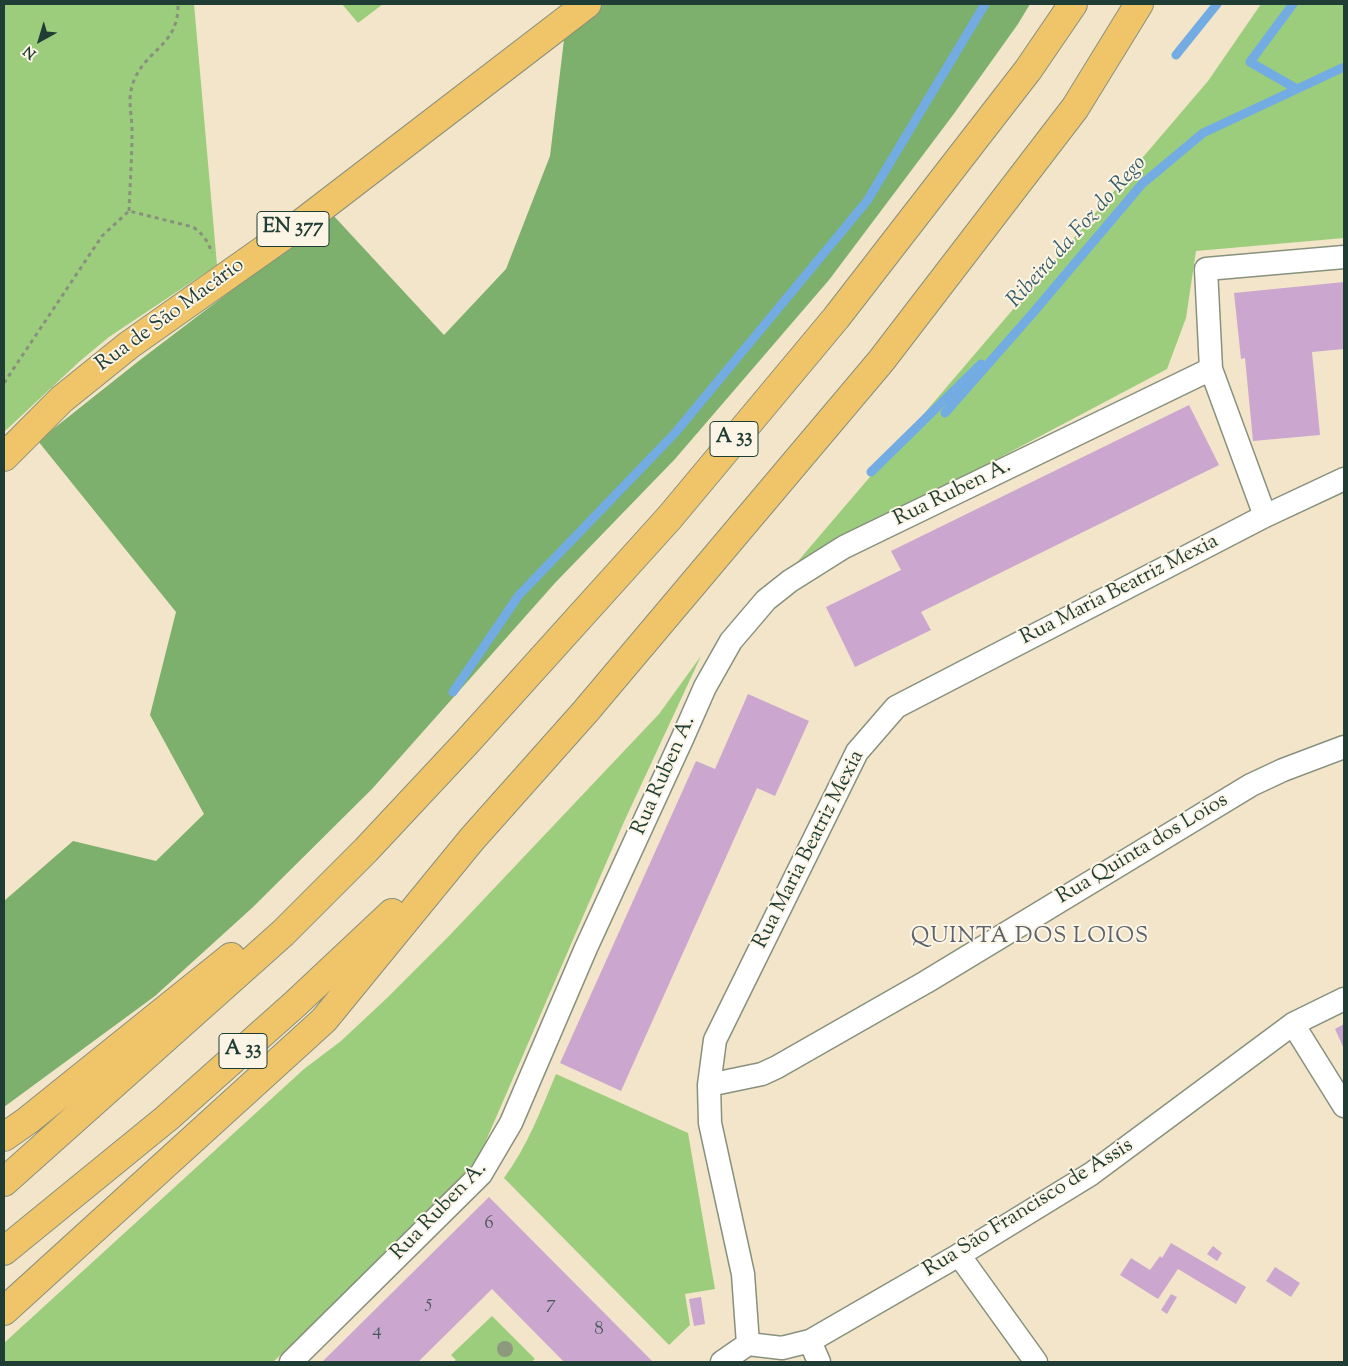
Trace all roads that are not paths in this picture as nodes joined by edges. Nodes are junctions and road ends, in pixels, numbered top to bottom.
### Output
1 (587, 4) edge
2 (1073, 4) edge
3 (1139, 4) edge
4 (1344, 257) edge
5 (1211, 369) junction
6 (4, 457) edge
7 (1344, 479) edge
8 (1264, 516) junction
9 (1344, 747) edge
10 (472, 839) junction
11 (366, 850) junction
12 (1344, 1000) edge
13 (1293, 1024) junction
14 (709, 1086) junction
15 (1344, 1106) edge
16 (4, 1136) edge
17 (4, 1182) edge
18 (4, 1251) edge
19 (959, 1255) junction
20 (4, 1311) edge
21 (810, 1340) junction
22 (748, 1344) junction
23 (291, 1362) edge
24 (722, 1362) edge
25 (819, 1362) edge
26 (1036, 1362) edge

1 - 6 main road, Rua de São Macário / EN 377
2 - 11 main road, A 33
3 - 10 main road, A 33
4 - 5 street
5 - 8 street
5 - 23 street, Rua Ruben A.
7 - 8 street, Rua Maria Beatriz Mexia
8 - 14 street, Rua Maria Beatriz Mexia
9 - 14 street, Rua Quinta dos Loios
10 - 18 main road, A 33
10 - 20 main road
11 - 16 main road
11 - 17 main road, A 33
12 - 13 street, Rua São Francisco de Assis
13 - 15 street
13 - 19 street, Rua São Francisco de Assis
14 - 22 street, Rua Maria Beatriz Mexia
19 - 21 street, Rua São Francisco de Assis
19 - 26 street
21 - 22 street, Rua São Francisco de Assis
21 - 25 street
22 - 24 street

